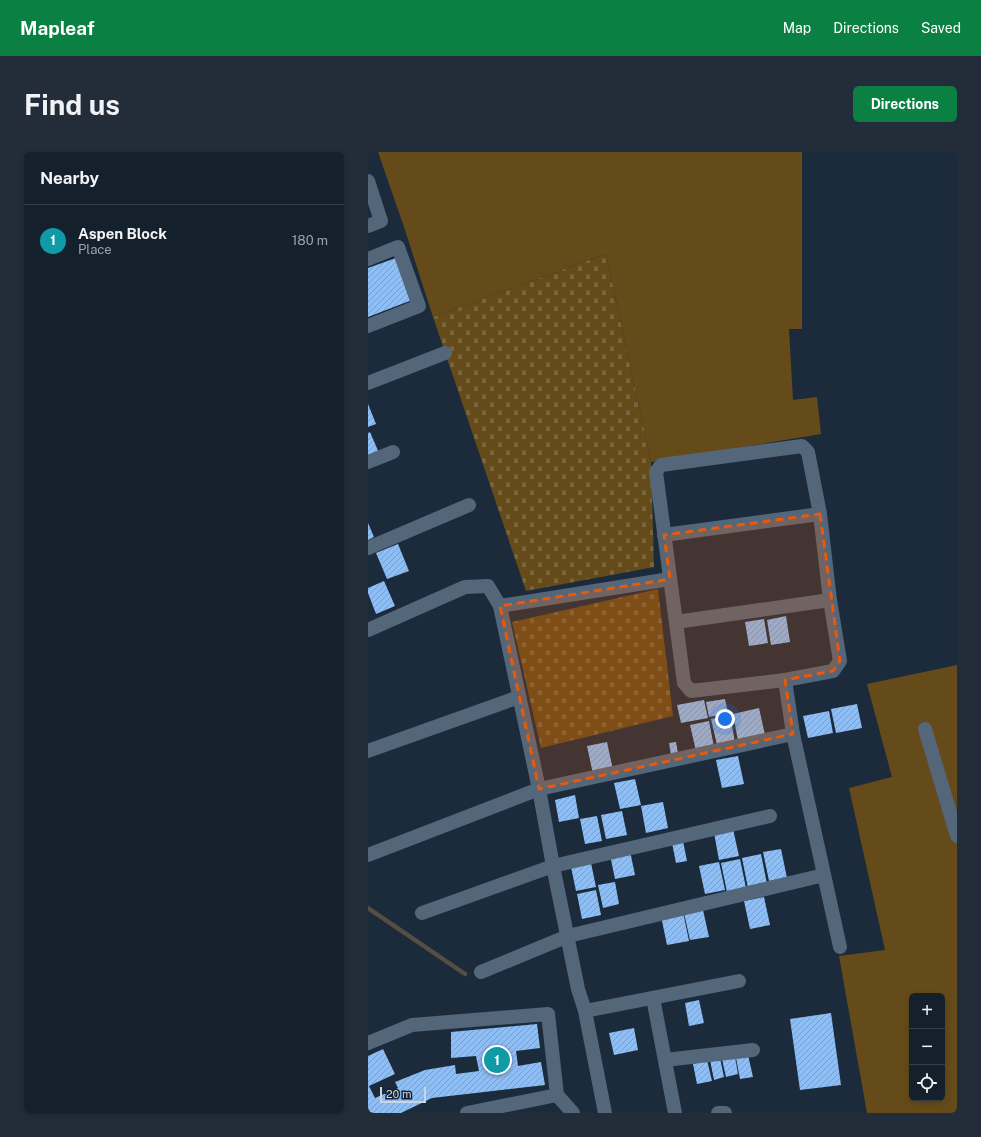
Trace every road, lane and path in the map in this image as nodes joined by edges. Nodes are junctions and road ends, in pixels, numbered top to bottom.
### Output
1 (368, 181) edge
2 (368, 226) edge
3 (368, 259) edge
4 (368, 326) edge
5 (445, 353) dead end
6 (368, 383) edge
7 (393, 452) dead end
8 (368, 462) edge
9 (469, 505) dead end
10 (820, 514) junction
11 (664, 535) junction
12 (368, 548) edge
13 (670, 579) junction
14 (830, 600) junction
15 (500, 606) junction
16 (676, 622) junction
17 (368, 630) edge
18 (785, 680) junction
19 (519, 697) junction
20 (925, 729) dead end
21 (792, 734) junction
22 (368, 751) edge
23 (539, 789) junction
24 (770, 816) dead end
25 (957, 836) edge
26 (368, 856) edge
27 (553, 866) junction
28 (824, 875) junction
29 (422, 913) dead end
30 (568, 936) junction
31 (840, 947) dead end
32 (481, 972) dead end
33 (739, 981) dead end
34 (653, 998) junction
35 (586, 1011) junction
36 (368, 1043) edge
37 (753, 1050) dead end
38 (665, 1060) junction
39 (557, 1096) junction
40 (467, 1113) edge
41 (573, 1113) edge
42 (605, 1113) edge
43 (675, 1113) edge
44 (718, 1113) edge
45 (725, 1113) edge

1 - 2 street
3 - 4 street
5 - 6 street
7 - 8 street
9 - 12 street
10 - 11 street
10 - 11 street
10 - 14 street
11 - 13 street
13 - 15 street
13 - 16 street
14 - 16 street
14 - 18 street
15 - 17 street
15 - 19 street
16 - 18 street
18 - 21 street
19 - 22 street
19 - 23 street
20 - 25 street
21 - 23 street
21 - 28 street
23 - 26 street
23 - 27 street
24 - 27 street
27 - 29 street
27 - 30 street
28 - 30 street
28 - 31 street
30 - 32 street
30 - 35 street
33 - 34 street
34 - 35 street
34 - 38 street
35 - 42 street
36 - 39 street
37 - 38 street
38 - 43 street
39 - 40 street
39 - 41 street
44 - 45 street

